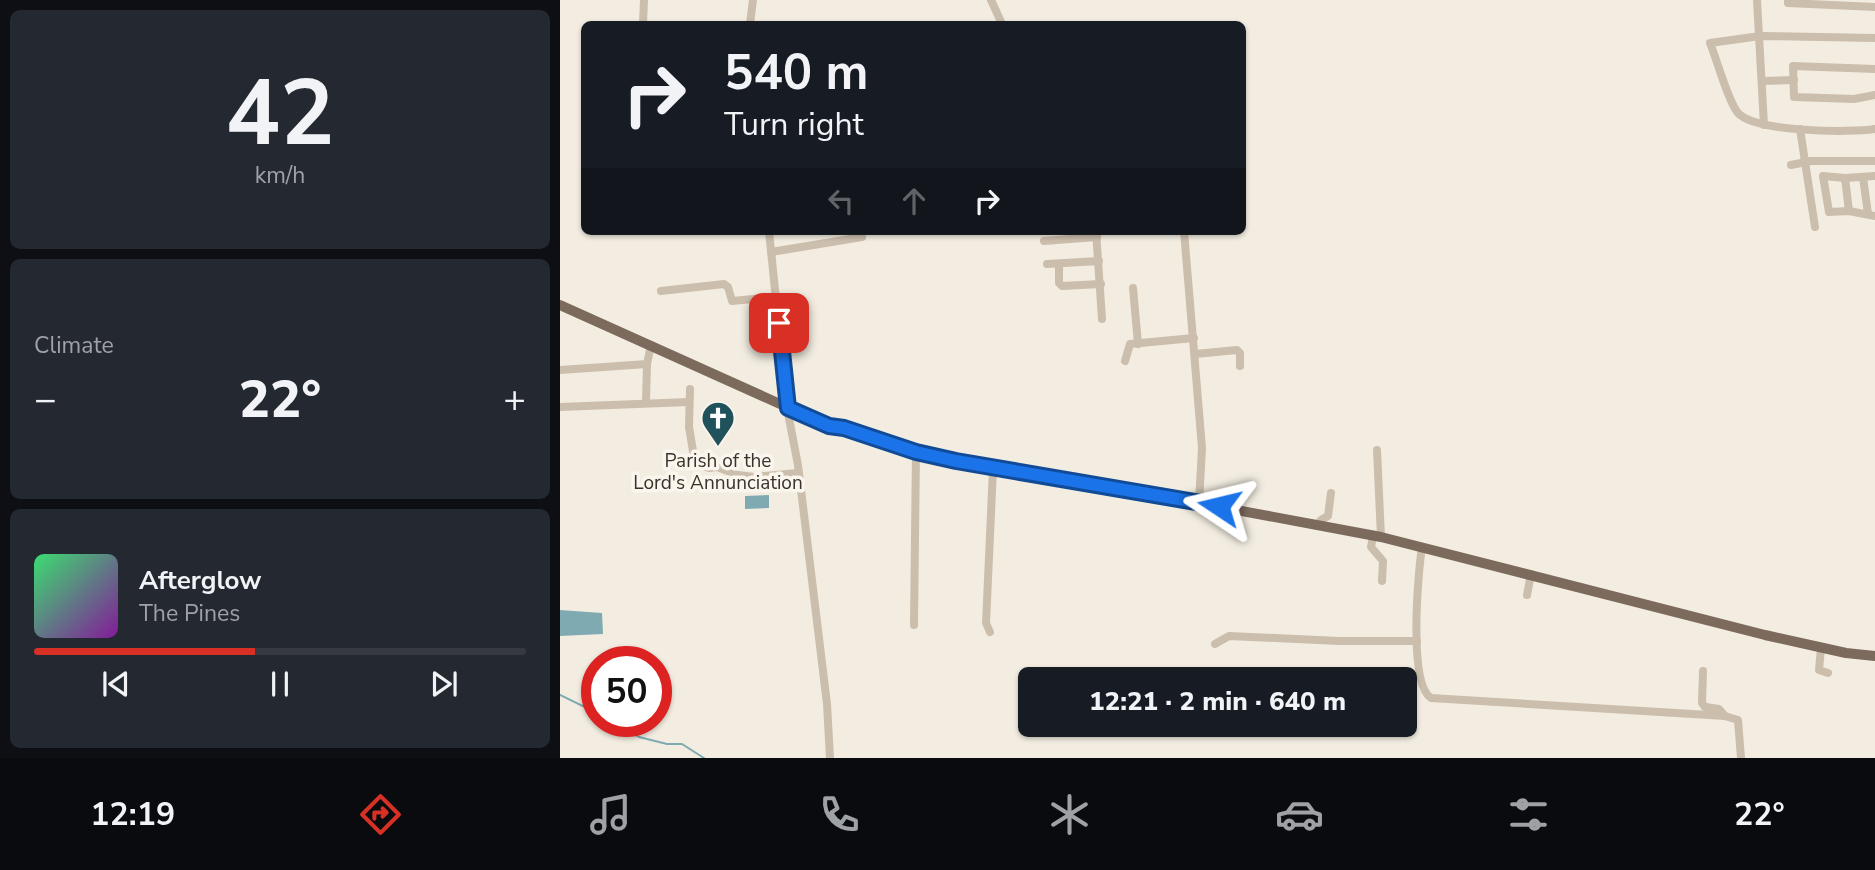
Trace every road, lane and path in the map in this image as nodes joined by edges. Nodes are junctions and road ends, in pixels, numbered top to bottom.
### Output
1 (644, 0) edge
2 (753, 0) edge
3 (991, 0) edge
4 (1757, 0) edge
5 (1788, 0) edge
6 (1875, 7) edge
7 (643, 21) edge
8 (750, 21) edge
9 (1002, 21) edge
10 (1760, 36) junction
11 (1875, 38) edge
12 (1875, 69) edge
13 (1794, 80) junction
14 (1762, 81) junction
15 (1875, 95) edge
16 (1764, 125) junction
17 (1801, 129) junction
18 (1875, 129) edge
19 (1875, 161) edge
20 (1806, 162) junction
21 (1791, 166) dead end
22 (1875, 176) edge
23 (1863, 177) junction
24 (1844, 178) junction
25 (1849, 211) junction
26 (1871, 215) edge
27 (1815, 227) dead end
28 (769, 235) edge
29 (1089, 235) edge
30 (1097, 235) edge
31 (1184, 235) edge
32 (862, 237) dead end
33 (1044, 241) dead end
34 (771, 252) junction
35 (1099, 261) junction
36 (1046, 264) dead end
37 (1059, 264) junction
38 (1101, 284) junction
39 (1133, 288) dead end
40 (661, 291) dead end
41 (775, 297) junction
42 (560, 305) edge
43 (1102, 319) dead end
44 (1194, 338) junction
45 (1138, 344) junction
46 (651, 345) junction
47 (1195, 354) junction
48 (1125, 361) dead end
49 (647, 364) junction
50 (1240, 366) dead end
51 (560, 370) edge
52 (691, 389) dead end
53 (646, 402) junction
54 (689, 402) junction
55 (560, 407) edge
56 (788, 408) junction
57 (1377, 450) dead end
58 (916, 452) junction
59 (993, 469) junction
60 (798, 473) junction
61 (1331, 493) dead end
62 (1199, 503) junction
63 (1317, 525) junction
64 (1377, 537) junction
65 (1422, 547) junction
66 (1531, 575) junction
67 (1382, 581) dead end
68 (1527, 595) dead end
69 (914, 625) dead end
70 (990, 632) dead end
71 (1417, 641) junction
72 (1215, 644) dead end
73 (1821, 648) junction
74 (1875, 656) edge
75 (1703, 671) dead end
76 (1828, 673) dead end
77 (1725, 716) junction
78 (831, 758) edge
79 (1741, 758) edge

1 - 7 street
2 - 8 street
3 - 9 street
4 - 10 street
5 - 6 street
10 - 11 street
10 - 14 street
10 - 16 street
12 - 13 street
13 - 14 street
13 - 15 street
14 - 16 street
16 - 17 street
17 - 18 street
17 - 20 street
19 - 20 street
20 - 21 street
20 - 27 street
22 - 23 street
23 - 24 street
23 - 26 street
24 - 25 street
24 - 25 street
25 - 26 street
28 - 34 street
29 - 33 street
30 - 35 street
31 - 44 street
32 - 34 street
34 - 41 street
35 - 37 street
35 - 38 street
36 - 37 street
37 - 38 street
38 - 43 street
39 - 45 street
40 - 41 street
41 - 56 street
42 - 46 main road
44 - 45 street
44 - 47 street
45 - 48 street
46 - 49 street
46 - 56 main road
47 - 50 street
47 - 62 street
49 - 51 street
49 - 53 street
52 - 54 street
53 - 54 street
53 - 55 street
54 - 60 street
56 - 58 main road
56 - 60 street
57 - 64 street
58 - 59 main road
58 - 69 street
59 - 62 main road
59 - 70 street
60 - 78 street
61 - 63 street
62 - 63 main road
63 - 64 main road
64 - 65 main road
64 - 67 street
65 - 66 main road
65 - 71 street
66 - 68 street
66 - 73 main road
71 - 72 street
71 - 77 street
73 - 74 main road
73 - 76 street
75 - 77 street
77 - 79 street

